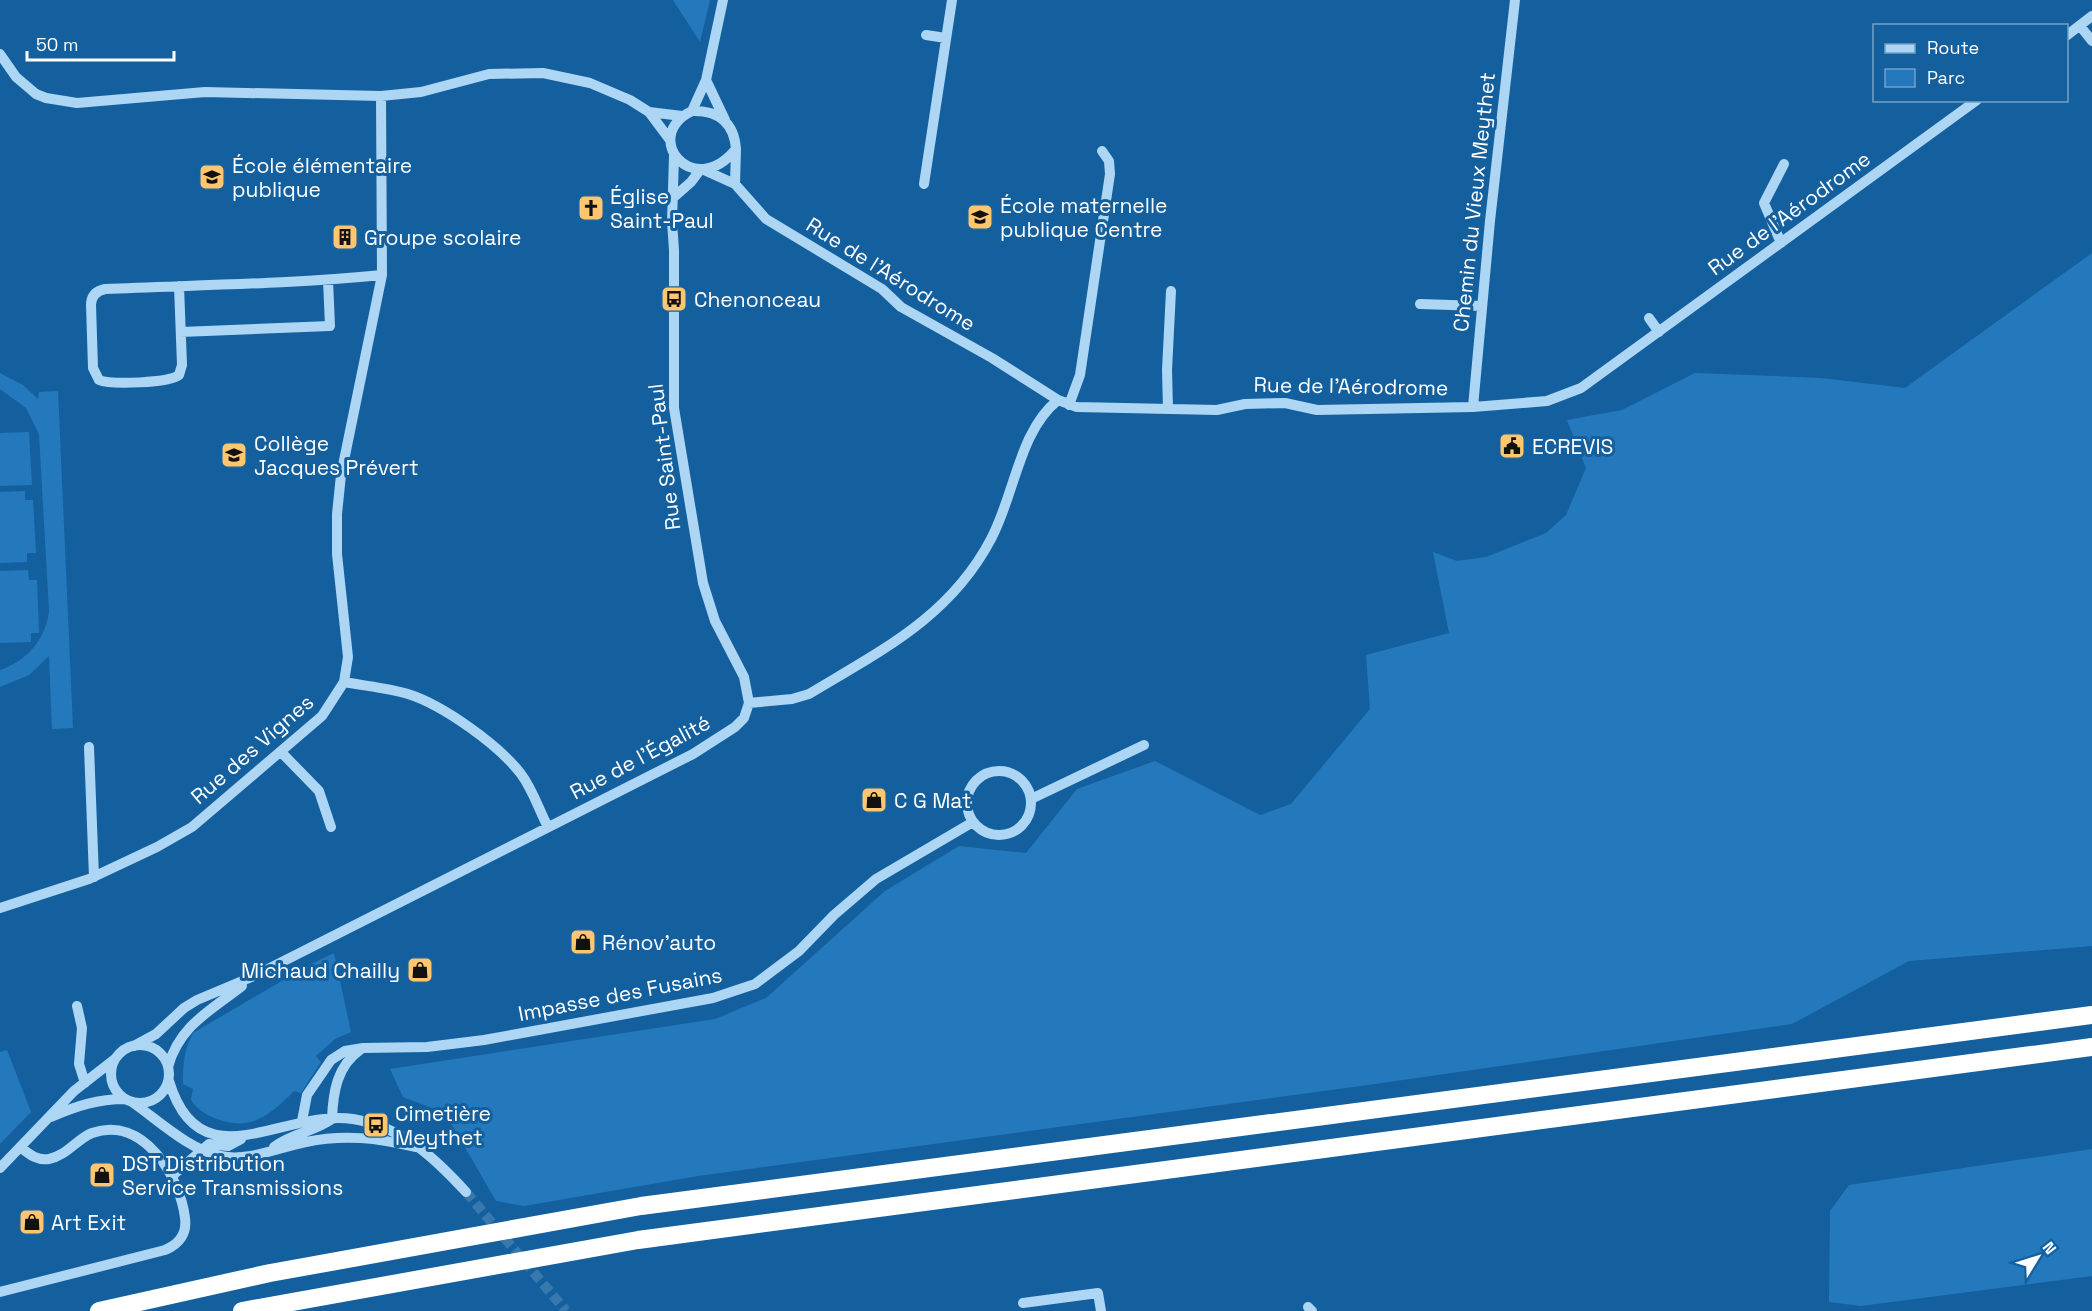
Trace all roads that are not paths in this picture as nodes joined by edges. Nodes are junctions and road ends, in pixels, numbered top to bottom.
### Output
1 (723, 0) edge
2 (952, 0) edge
3 (1515, 0) edge
4 (2092, 16) edge
5 (2080, 26) junction
6 (926, 35) dead end
7 (2068, 35) edge
8 (946, 38) junction
9 (2092, 41) edge
10 (0, 54) edge
11 (706, 80) junction
12 (381, 96) junction
13 (1974, 102) edge
14 (649, 112) junction
15 (687, 113) junction
16 (725, 120) junction
17 (670, 140) junction
18 (736, 150) junction
19 (1102, 151) dead end
20 (674, 156) junction
21 (1784, 164) dead end
22 (702, 170) junction
23 (735, 184) junction
24 (924, 184) dead end
25 (674, 197) junction
26 (1781, 243) junction
27 (382, 275) junction
28 (328, 280) junction
29 (179, 286) junction
30 (1171, 291) dead end
31 (1420, 304) dead end
32 (1482, 306) junction
33 (1649, 318) dead end
34 (181, 332) junction
35 (1659, 332) junction
36 (1064, 403) junction
37 (1473, 407) junction
38 (1168, 410) junction
39 (344, 682) junction
40 (749, 703) junction
41 (1144, 745) dead end
42 (89, 747) dead end
43 (281, 752) junction
44 (1031, 799) junction
45 (973, 822) junction
46 (331, 827) dead end
47 (548, 827) junction
48 (94, 877) junction
49 (0, 908) edge
50 (254, 976) junction
51 (77, 1006) dead end
52 (2092, 1015) edge
53 (134, 1046) junction
54 (2092, 1047) edge
55 (363, 1048) junction
56 (118, 1056) junction
57 (168, 1067) junction
58 (169, 1081) junction
59 (85, 1083) junction
60 (128, 1100) junction
61 (48, 1119) junction
62 (332, 1119) junction
63 (302, 1121) junction
64 (247, 1137) junction
65 (20, 1147) junction
66 (202, 1149) junction
67 (272, 1149) junction
68 (424, 1149) junction
69 (0, 1168) edge
70 (172, 1176) junction
71 (466, 1192) tunnel mouth
72 (0, 1292) edge
73 (1023, 1304) dead end
74 (99, 1311) edge
75 (242, 1311) edge
76 (1101, 1311) edge

1 - 11 street
2 - 8 street
3 - 32 street, Chemin du Vieux Meythet
4 - 5 street
5 - 7 street
5 - 9 street
6 - 8 street
8 - 24 street
10 - 12 street
11 - 15 street
11 - 16 street
12 - 14 street
12 - 27 street
13 - 26 street, Rue de l'Aérodrome
14 - 15 street
14 - 17 street
15 - 16 street
15 - 17 street
16 - 18 street
17 - 20 street
18 - 22 street
18 - 23 street
19 - 36 street
20 - 22 street, Rue de l'Aérodrome
20 - 25 street, Rue Saint-Paul
21 - 26 street
22 - 23 street, Rue de l'Aérodrome
22 - 25 street
23 - 36 street, Rue de l'Aérodrome
25 - 40 street, Rue Saint-Paul
26 - 35 street, Rue de l'Aérodrome
27 - 28 street
27 - 39 street
28 - 29 street
28 - 34 street
29 - 34 street
29 - 34 street
30 - 38 street
31 - 32 street
32 - 37 street, Chemin du Vieux Meythet
33 - 35 street
35 - 37 street, Rue de l'Aérodrome
36 - 38 street, Rue de l'Aérodrome
36 - 40 street
37 - 38 street, Rue de l'Aérodrome
39 - 43 street, Rue des Vignes
39 - 47 street
40 - 47 street, Rue de l'Égalité
41 - 44 street
42 - 48 street
43 - 46 street
43 - 48 street, Rue des Vignes
44 - 45 street
44 - 45 street
45 - 55 street, Impasse des Fusains
47 - 50 street, Rue de l'Égalité
48 - 49 street, Rue des Vignes
50 - 53 street, Rue de l'Égalité
50 - 57 street, Rue de l'Égalité
51 - 59 street
52 - 74 highway
53 - 56 street
53 - 57 street
54 - 75 highway
55 - 62 street
55 - 63 street, Impasse des Fusains
56 - 59 street
56 - 60 street
57 - 58 street
58 - 60 street
58 - 64 street
59 - 61 street
60 - 61 street
60 - 66 street
61 - 65 street
62 - 63 street
62 - 67 street
62 - 68 street
63 - 64 street
64 - 66 street
65 - 69 street
65 - 70 street
66 - 67 street
66 - 70 street
67 - 68 street
68 - 71 street
70 - 72 street
73 - 76 street

